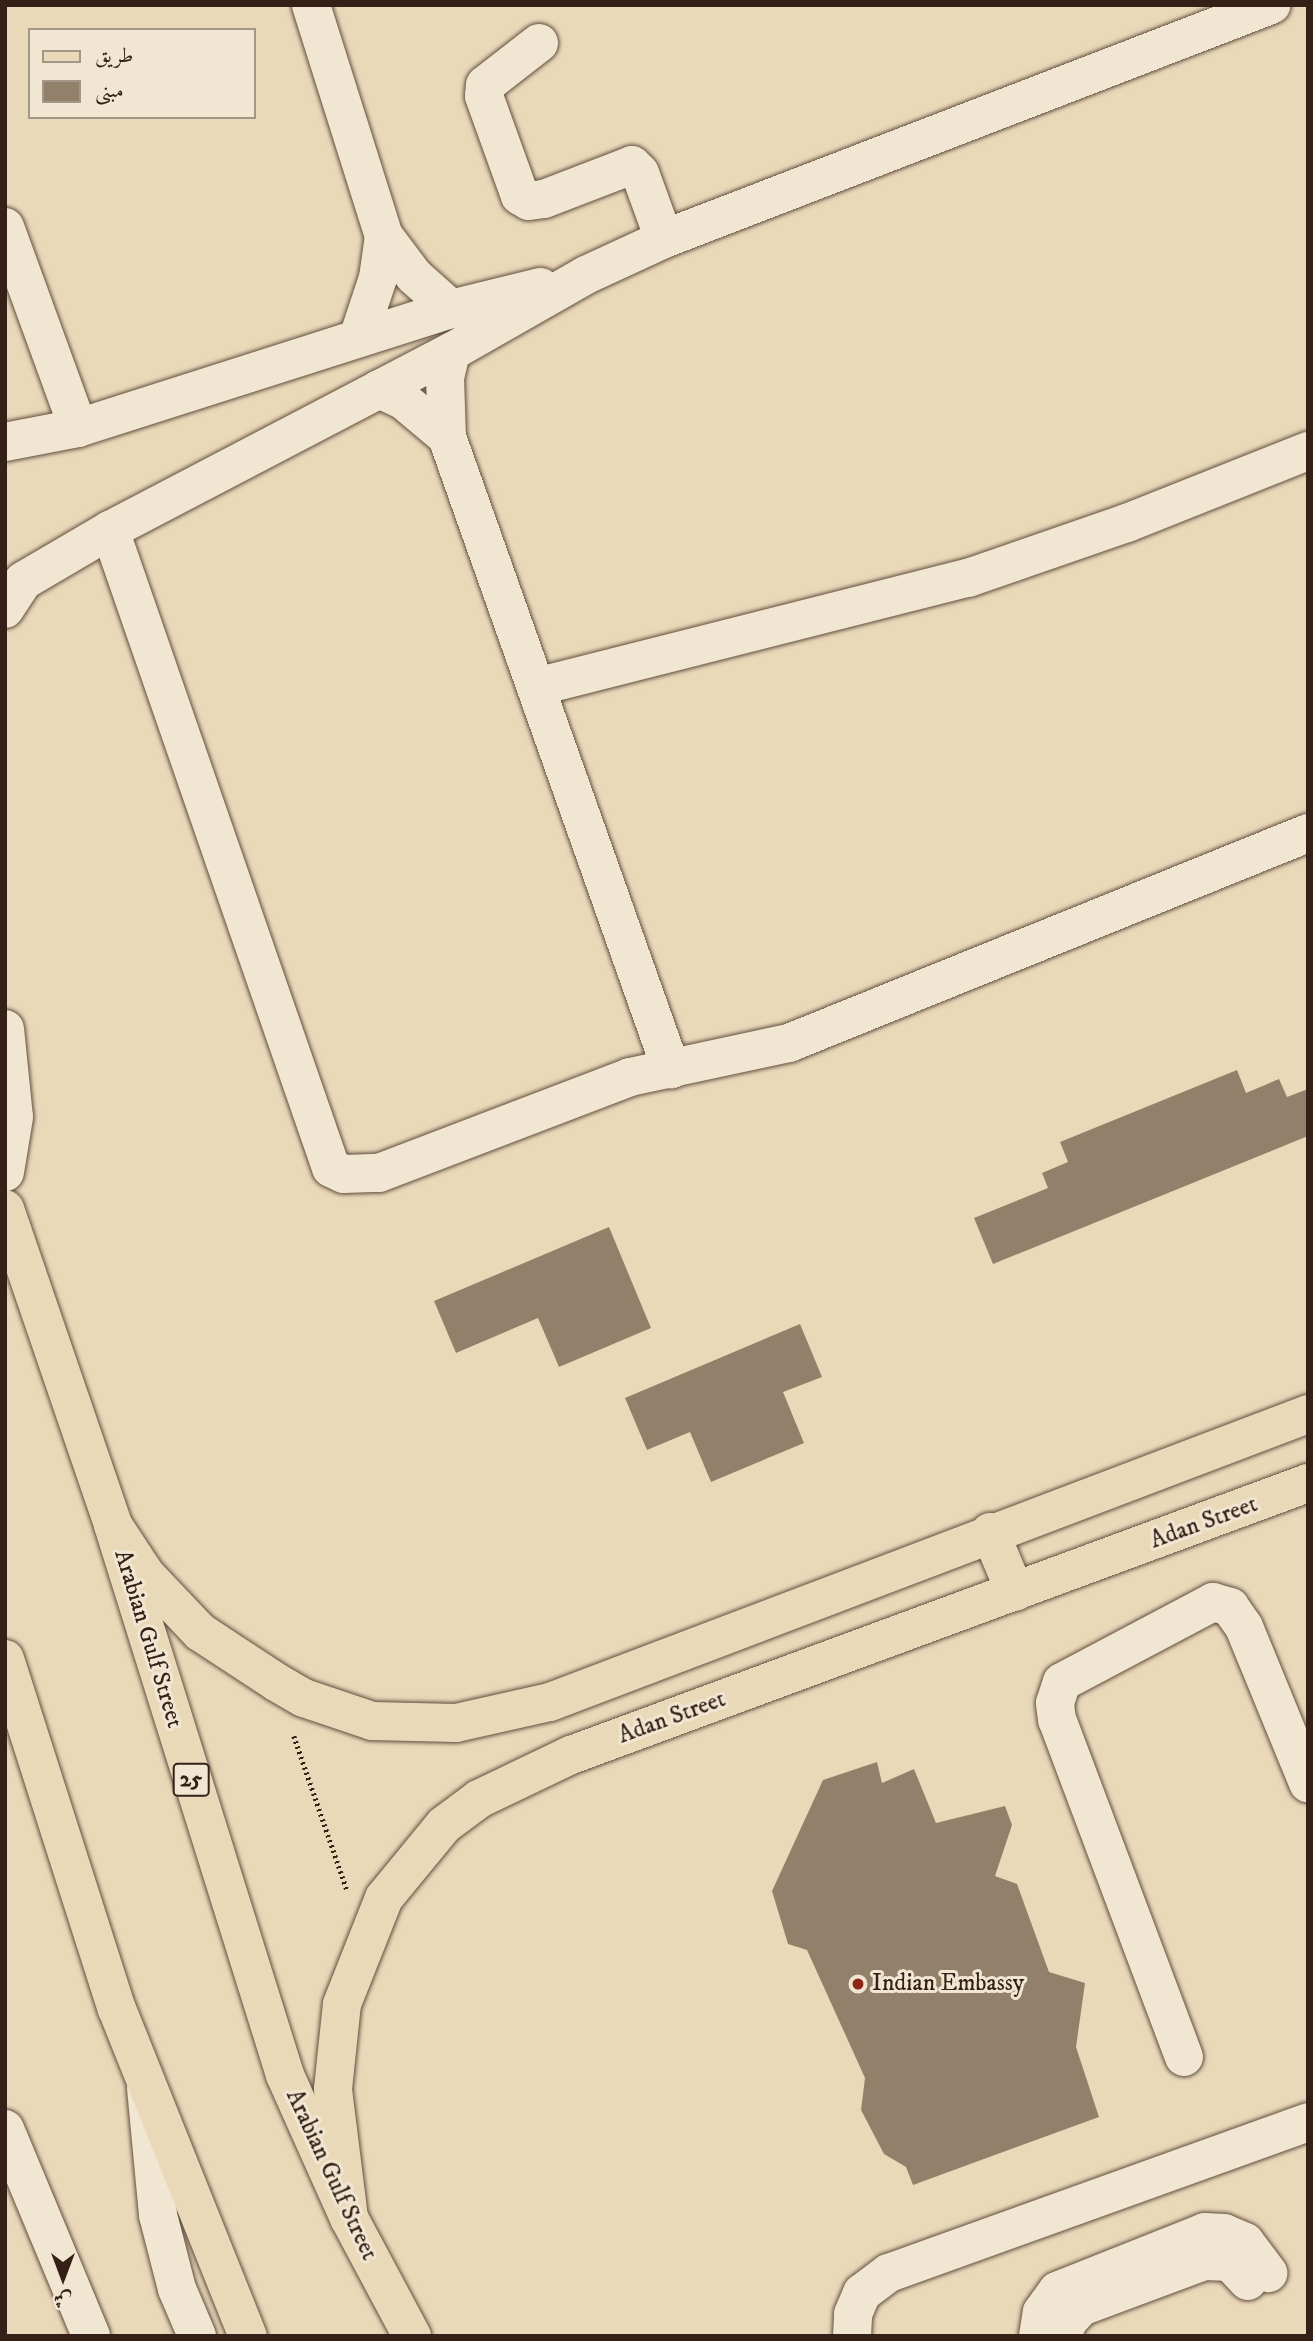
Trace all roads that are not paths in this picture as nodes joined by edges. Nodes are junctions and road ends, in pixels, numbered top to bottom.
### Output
1 (311, 5) edge
2 (1266, 6) edge
3 (539, 43) dead end
4 (5, 227) edge
5 (384, 236) junction
6 (664, 239) junction
7 (586, 275) junction
8 (451, 309) junction
9 (358, 338) junction
10 (451, 352) junction
11 (379, 389) junction
12 (78, 428) junction
13 (447, 437) junction
14 (5, 442) edge
15 (1308, 451) edge
16 (110, 530) junction
17 (11, 587) edge
18 (536, 687) junction
19 (1308, 833) edge
20 (5, 1029) edge
21 (671, 1069) junction
22 (5, 1172) edge
23 (5, 1209) edge
24 (1308, 1414) edge
25 (1308, 1483) edge
26 (113, 1525) junction
27 (990, 1532) junction
28 (1015, 1592) junction
29 (5, 1660) edge
30 (651, 1663) junction
31 (674, 1717) junction
32 (1306, 1771) edge
33 (1184, 2057) dead end
34 (146, 2088) junction
35 (1308, 2122) edge
36 (5, 2129) edge
37 (349, 2218) junction
38 (91, 2336) edge
39 (197, 2336) edge
40 (248, 2336) edge
41 (412, 2336) edge
42 (852, 2336) edge
43 (1038, 2336) edge
44 (1063, 2336) edge

1 - 5 street
2 - 6 street
3 - 6 street
4 - 12 street
5 - 8 street
5 - 9 street
6 - 7 street
7 - 8 street
7 - 10 street
8 - 9 street
9 - 12 street
10 - 11 street
10 - 13 street
11 - 13 street
11 - 16 street
12 - 14 street
13 - 18 street
15 - 18 street
16 - 17 street
16 - 21 street
18 - 21 street
19 - 21 street
20 - 22 street
23 - 26 main road, Arabian Gulf Street / 25
24 - 27 main road
25 - 28 main road, Adan Street
26 - 30 main road
26 - 37 main road, Arabian Gulf Street / 25
27 - 28 main road
27 - 30 main road
28 - 31 main road, Adan Street
29 - 34 main road
30 - 31 main road
31 - 37 main road, Adan Street
32 - 33 street
34 - 39 street
34 - 40 main road
35 - 42 street
36 - 38 street
37 - 41 main road, Arabian Gulf Street / 25
43 - 44 street

